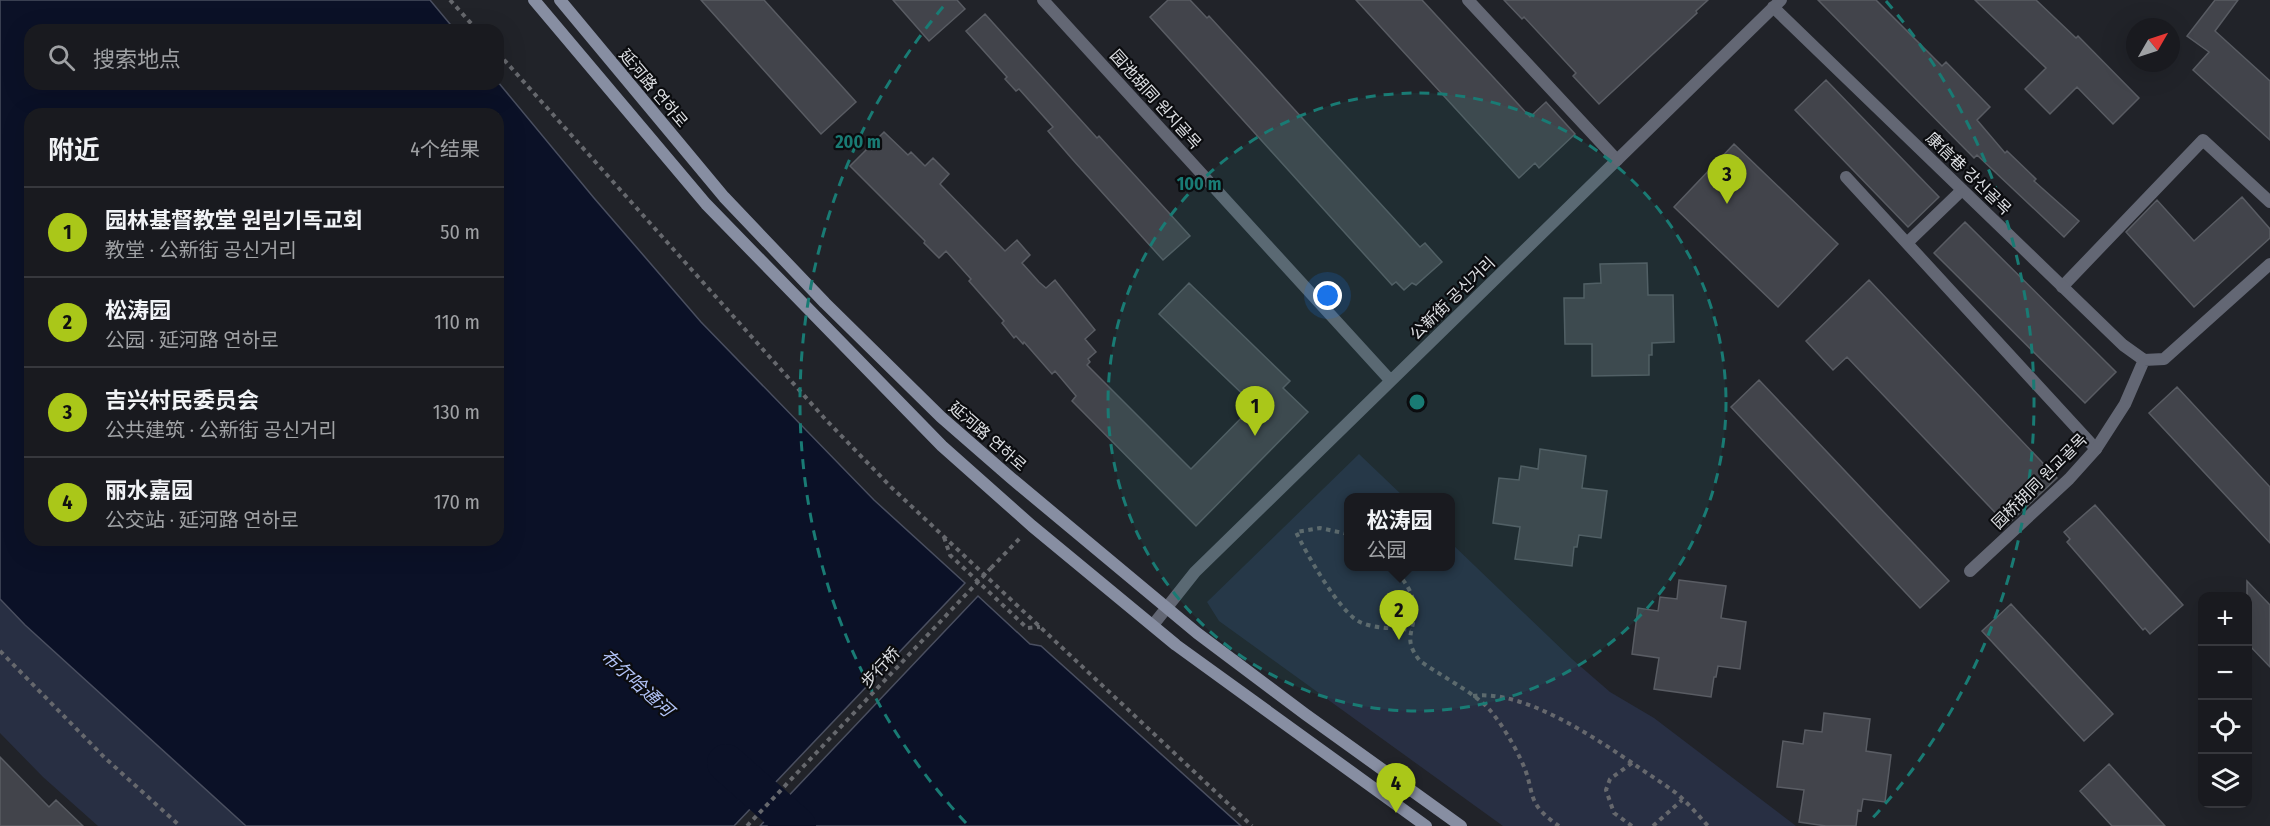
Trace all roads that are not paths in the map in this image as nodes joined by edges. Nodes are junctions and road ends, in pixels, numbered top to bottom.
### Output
1 (534, 0) edge
2 (560, 0) edge
3 (1043, 0) edge
4 (1468, 0) edge
5 (1777, 4) edge
6 (1617, 160) junction
7 (1846, 177) dead end
8 (1962, 190) junction
9 (2270, 202) edge
10 (1907, 243) junction
11 (2270, 264) edge
12 (2062, 287) junction
13 (2144, 360) junction
14 (1390, 380) junction
15 (2096, 449) junction
16 (1970, 571) dead end
17 (1166, 607) junction
18 (1153, 625) junction
19 (1426, 826) edge
20 (1461, 826) edge

1 - 18 main road
2 - 17 main road, 延河路 연하로
3 - 14 street, 园池胡同 원지골목
4 - 6 street
5 - 6 street, 公新街 공신거리
5 - 8 street, 康信巷 강신골목
6 - 14 street, 公新街 공신거리
7 - 10 street
8 - 10 street
8 - 12 street, 康信巷 강신골목
9 - 12 street
10 - 15 street
11 - 13 street
12 - 13 street, 康信巷 강신골목
13 - 15 street, 园桥胡同 원교골목
14 - 17 street, 公新街 공신거리
15 - 16 street, 园桥胡同 원교골목
17 - 18 street, 公新街 공신거리
17 - 20 main road, 延河路 연하로
18 - 19 main road

